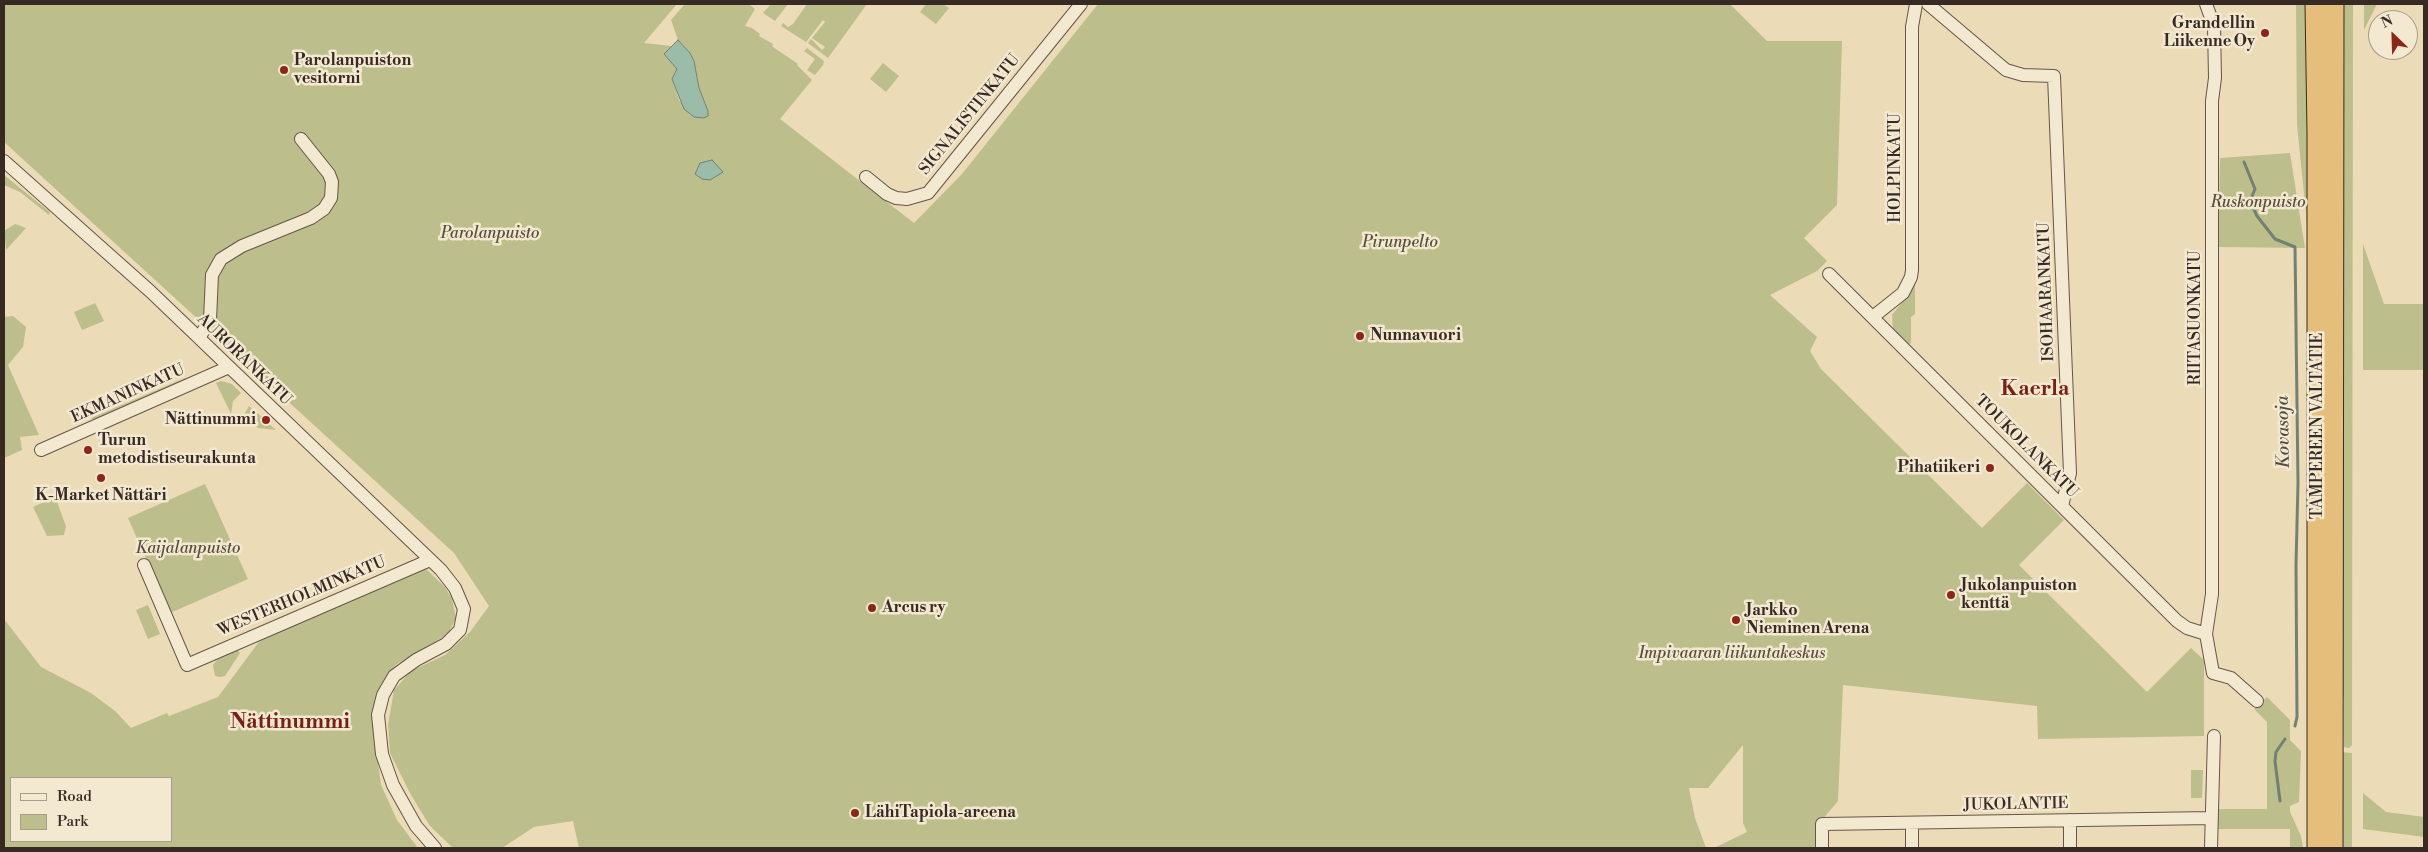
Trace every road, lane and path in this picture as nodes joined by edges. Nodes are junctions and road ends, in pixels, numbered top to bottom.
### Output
1 (1081, 4) edge
2 (1916, 4) edge
3 (1928, 4) edge
4 (2206, 4) edge
5 (2315, 4) edge
6 (2334, 4) edge
7 (301, 139) dead end
8 (4, 161) edge
9 (866, 177) dead end
10 (1829, 274) dead end
11 (1874, 316) junction
12 (199, 338) junction
13 (228, 367) junction
14 (41, 450) dead end
15 (2062, 506) junction
16 (430, 560) junction
17 (144, 564) dead end
18 (2206, 634) junction
19 (2256, 701) dead end
20 (2214, 736) dead end
21 (2211, 818) junction
22 (2070, 820) junction
23 (1912, 823) junction
24 (434, 848) edge
25 (1822, 848) edge
26 (1912, 848) edge
27 (2070, 848) edge
28 (2211, 848) edge
29 (2317, 848) edge
30 (2333, 848) edge

1 - 9 street, SIGNALISTINKATU
2 - 11 street, HOLPINKATU
3 - 15 street, ISOHAARANKATU
4 - 18 street, RIITASUONKATU
5 - 29 highway, TAMPEREEN VALTATIE
6 - 30 highway, TAMPEREEN VALTATIE
7 - 12 street
8 - 12 street, AURORANKATU
10 - 11 street, TOUKOLANKATU
11 - 15 street, TOUKOLANKATU
12 - 13 street, AURORANKATU
13 - 14 street, EKMANINKATU
13 - 16 street, AURORANKATU
15 - 18 street, TOUKOLANKATU
16 - 17 street, WESTERHOLMINKATU
16 - 24 street, AURORANKATU
18 - 19 street, RIITASUONKATU
20 - 21 street
21 - 22 street, JUKOLANTIE
21 - 28 street
22 - 23 street, JUKOLANTIE
22 - 27 street
23 - 25 street, JUKOLANTIE
23 - 26 street

